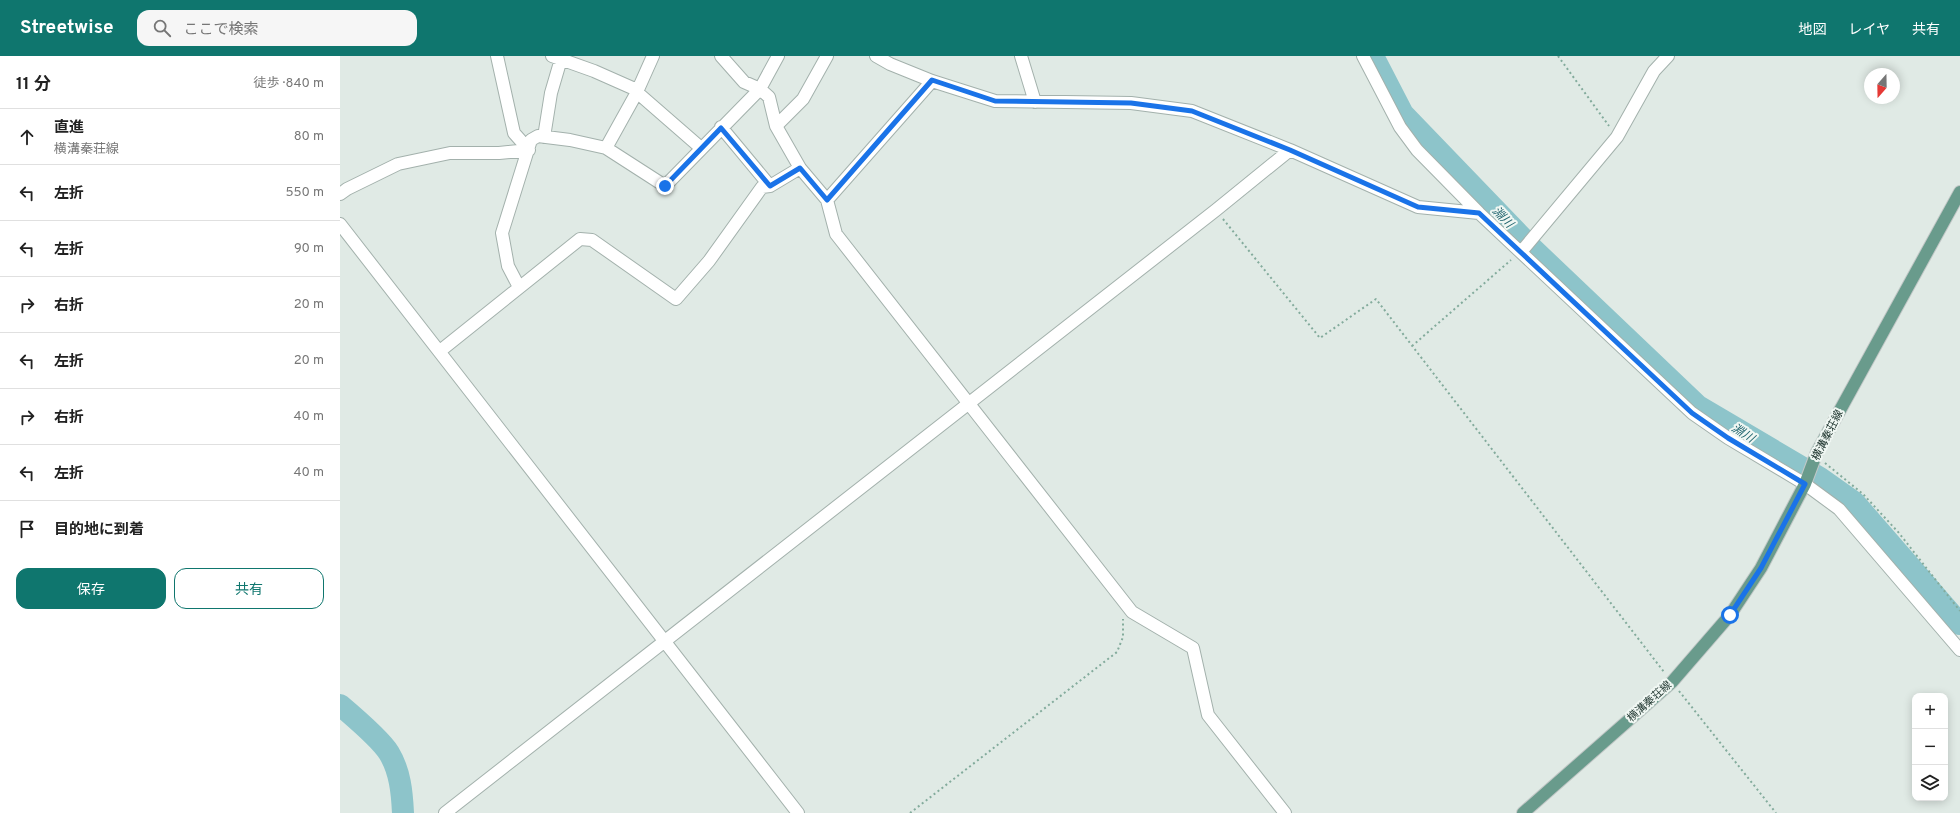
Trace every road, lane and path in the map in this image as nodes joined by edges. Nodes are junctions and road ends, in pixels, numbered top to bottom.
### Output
1 (497, 56) edge
2 (653, 56) edge
3 (721, 56) edge
4 (778, 56) edge
5 (827, 56) edge
6 (876, 56) edge
7 (1021, 56) edge
8 (1363, 56) edge
9 (1558, 56) edge
10 (1668, 56) edge
11 (557, 58) edge
12 (932, 80) junction
13 (760, 89) junction
14 (637, 90) junction
15 (1034, 102) junction
16 (776, 126) junction
17 (721, 128) junction
18 (544, 137) junction
19 (1617, 137) junction
20 (606, 148) junction
21 (701, 148) junction
22 (529, 150) junction
23 (1290, 150) junction
24 (800, 168) junction
25 (770, 186) junction
26 (1960, 192) edge
27 (340, 194) edge
28 (827, 200) junction
29 (1216, 210) junction
30 (1479, 213) junction
31 (340, 224) edge
32 (1521, 252) junction
33 (519, 288) junction
34 (1412, 346) junction
35 (440, 351) junction
36 (969, 402) junction
37 (1817, 452) junction
38 (1805, 484) junction
39 (1123, 600) junction
40 (1960, 611) edge
41 (665, 641) junction
42 (1960, 650) edge
43 (1672, 682) junction
44 (446, 813) edge
45 (798, 813) edge
46 (910, 813) edge
47 (1285, 813) edge
48 (1523, 813) edge
49 (1776, 813) edge

1 - 22 street
2 - 14 street
3 - 13 street
4 - 13 street
5 - 16 street
6 - 12 street
7 - 15 street
8 - 30 street
9 - 19 path
10 - 19 street
11 - 14 street
11 - 18 street
12 - 15 street
12 - 28 street
13 - 16 street
13 - 17 street
14 - 20 street
14 - 21 street
15 - 23 street
16 - 24 street
17 - 21 street
17 - 25 street
18 - 20 street
18 - 22 street
19 - 32 street
20 - 21 street
22 - 27 street
22 - 33 street
23 - 29 street
23 - 30 street
24 - 25 street
24 - 28 street
25 - 33 street
26 - 37 main road, 横溝秦荘線
28 - 36 street
29 - 34 path
29 - 36 street
30 - 32 street
31 - 35 street
32 - 34 path
32 - 38 street
33 - 35 street
34 - 43 path
35 - 41 street
36 - 39 street
36 - 41 street
37 - 38 main road, 横溝秦荘線
37 - 40 path
38 - 42 street
38 - 43 main road, 横溝秦荘線
39 - 46 path
39 - 47 street
41 - 44 street
41 - 45 street
43 - 48 main road, 横溝秦荘線
43 - 49 path

